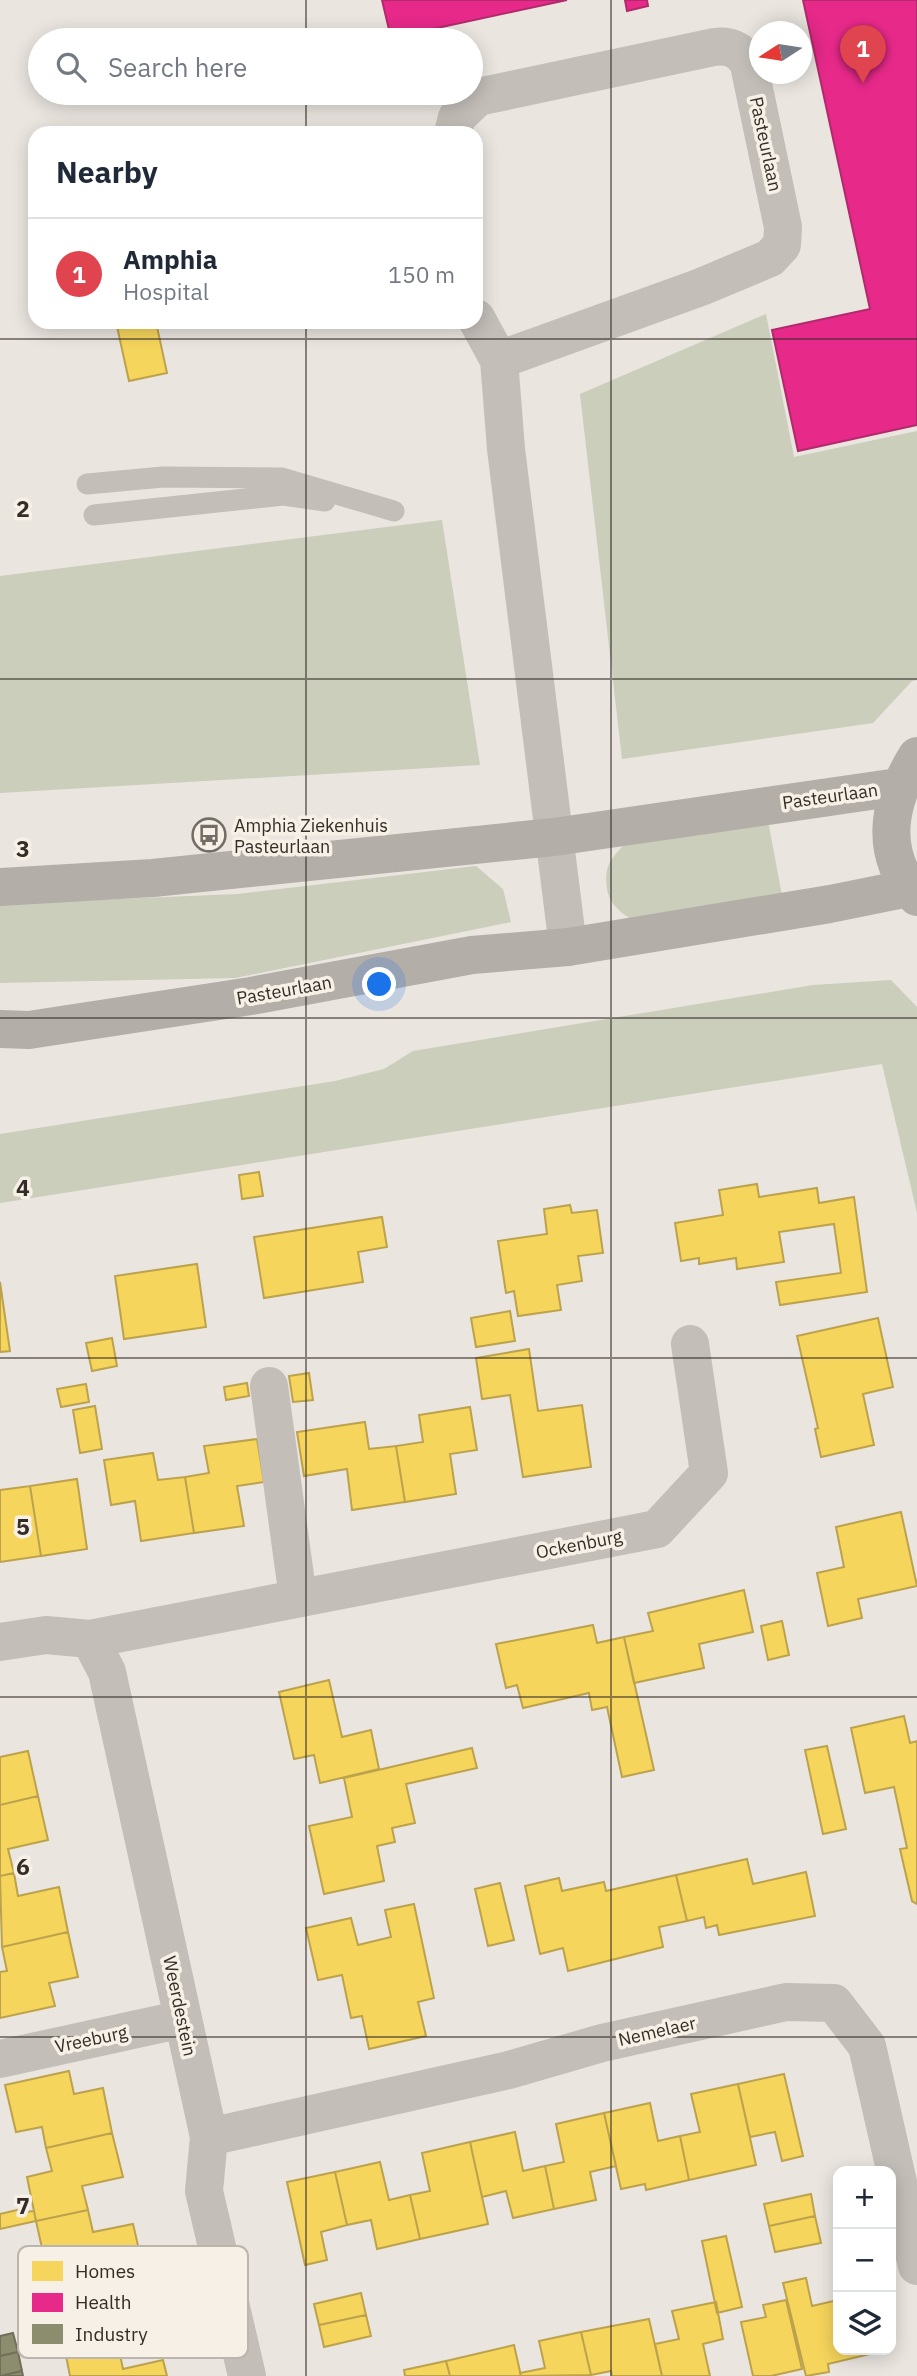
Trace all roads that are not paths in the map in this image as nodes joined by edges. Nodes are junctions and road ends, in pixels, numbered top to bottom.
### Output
1 (483, 96) edge
2 (470, 105) edge
3 (455, 126) edge
4 (482, 329) edge
5 (499, 360) junction
6 (87, 484) dead end
7 (94, 515) dead end
8 (907, 771) edge
9 (554, 837) junction
10 (0, 887) edge
11 (913, 892) edge
12 (568, 947) junction
13 (0, 1029) edge
14 (690, 1344) dead end
15 (268, 1386) dead end
16 (298, 1598) junction
17 (90, 1639) junction
18 (0, 1642) edge
19 (183, 2020) junction
20 (0, 2059) edge
21 (208, 2137) junction
22 (217, 2246) edge
23 (917, 2266) edge
24 (243, 2358) edge
25 (247, 2376) edge

1 - 5 street, Pasteurlaan
2 - 3 street, Pasteurlaan
4 - 5 street
5 - 9 street
6 - 7 lane
8 - 9 main road, Pasteurlaan
8 - 11 main road
9 - 10 main road, Pasteurlaan
9 - 12 street
11 - 12 main road, Pasteurlaan
12 - 13 main road, Pasteurlaan
14 - 16 street, Ockenburg
15 - 16 street
16 - 17 street, Ockenburg
17 - 18 street, Ockenburg
17 - 19 street, Weerdestein
19 - 20 street, Vreeburg
19 - 21 street, Weerdestein
21 - 22 street, Weerdestein
21 - 23 street, Nemelaer
24 - 25 street, Weerdestein

